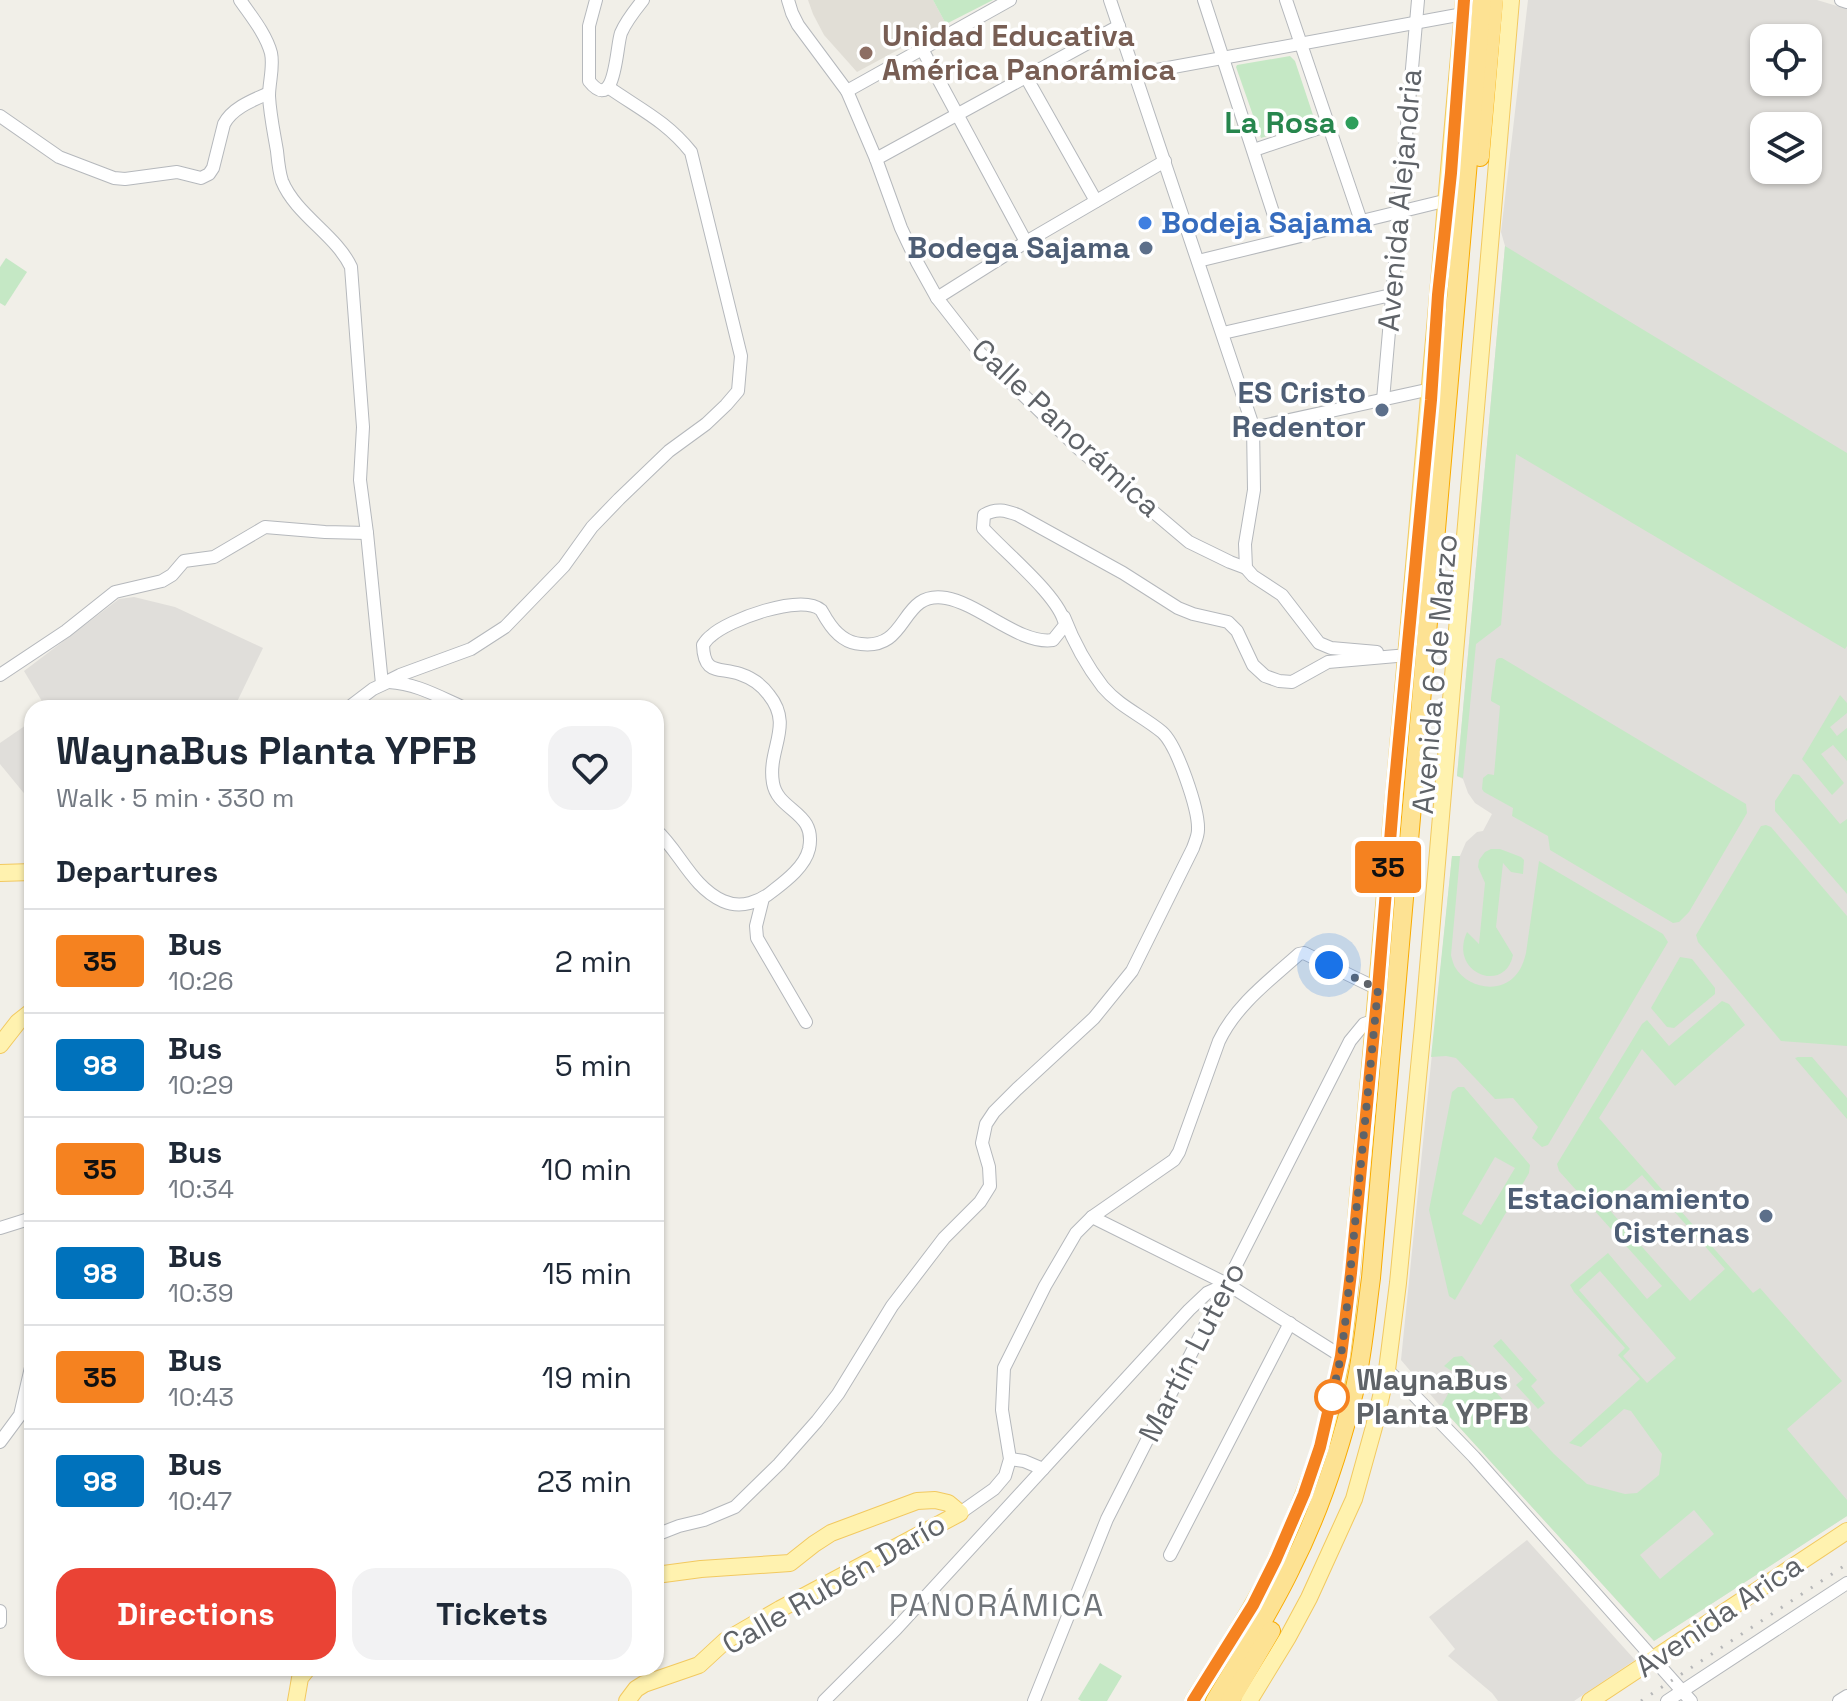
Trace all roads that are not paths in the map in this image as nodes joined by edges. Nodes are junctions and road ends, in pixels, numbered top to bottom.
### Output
1 (240, 0) edge
2 (596, 0) edge
3 (643, 0) edge
4 (788, 0) edge
5 (1010, 0) edge
6 (1110, 0) edge
7 (1204, 0) edge
8 (1286, 0) edge
9 (1418, 0) edge
10 (1482, 0) edge
11 (1494, 0) edge
12 (1511, 0) edge
13 (1841, 0) edge
14 (1847, 2) edge
15 (1464, 7) edge
16 (1416, 22) junction
17 (1119, 26) junction
18 (1299, 43) junction
19 (922, 49) junction
20 (1223, 59) junction
21 (1135, 74) junction
22 (1026, 77) junction
23 (608, 87) junction
24 (847, 91) junction
25 (269, 93) junction
26 (958, 115) junction
27 (0, 116) edge
28 (1328, 125) junction
29 (1254, 150) junction
30 (876, 159) junction
31 (1165, 161) junction
32 (1448, 200) junction
33 (1096, 201) junction
34 (1399, 212) junction
35 (1361, 221) junction
36 (1282, 240) junction
37 (1026, 242) junction
38 (1198, 261) junction
39 (1391, 295) junction
40 (937, 298) junction
41 (1223, 333) junction
42 (1431, 389) junction
43 (1383, 400) junction
44 (1253, 428) junction
45 (367, 533) junction
46 (1246, 568) junction
47 (1063, 616) junction
48 (1408, 655) junction
49 (0, 675) edge
50 (385, 683) junction
51 (359, 700) edge
52 (449, 700) edge
53 (664, 840) edge
54 (24, 872) edge
55 (0, 873) edge
56 (763, 898) junction
57 (1378, 989) junction
58 (24, 1017) edge
59 (1375, 1020) junction
60 (806, 1022) dead end
61 (0, 1045) edge
62 (1092, 1217) junction
63 (24, 1220) edge
64 (0, 1228) edge
65 (1227, 1284) junction
66 (1290, 1323) junction
67 (1341, 1356) junction
68 (1387, 1370) junction
69 (24, 1398) edge
70 (0, 1442) edge
71 (1010, 1459) junction
72 (1043, 1469) junction
73 (960, 1513) junction
74 (1847, 1531) edge
75 (664, 1532) edge
76 (1170, 1555) dead end
77 (664, 1574) edge
78 (1847, 1583) edge
79 (0, 1611) edge
80 (0, 1622) edge
81 (1653, 1660) junction
82 (302, 1676) edge
83 (1686, 1696) edge
84 (1847, 1696) edge
85 (296, 1701) edge
86 (627, 1701) edge
87 (824, 1701) edge
88 (1034, 1701) edge
89 (1193, 1701) edge
90 (1215, 1701) edge
91 (1230, 1701) edge
92 (1249, 1701) edge
93 (1590, 1701) edge
94 (1667, 1701) edge
95 (1839, 1701) edge

1 - 25 street
2 - 23 street
3 - 23 street
4 - 24 street, Calle Panorámica
5 - 19 street
6 - 17 street
7 - 20 street
8 - 18 street
9 - 16 street, Avenida Alejandria
10 - 90 highway, Avenida 6 de Marzo
11 - 91 highway, Avenida 6 de Marzo
12 - 68 main road, Avenida 6 de Marzo
13 - 14 street
15 - 16 street
15 - 32 main road, Avenida 6 de Marzo
16 - 18 street
16 - 34 street, Avenida Alejandria
17 - 21 street
17 - 22 street
18 - 20 street
18 - 28 street
19 - 24 street
19 - 26 street
20 - 21 street
20 - 29 street
21 - 31 street
22 - 26 street
22 - 33 street
23 - 50 street
24 - 30 street, Calle Panorámica
25 - 27 street
25 - 45 street
26 - 30 street
26 - 37 street
28 - 29 street
28 - 35 street
29 - 36 street
30 - 40 street, Calle Panorámica
31 - 33 street
31 - 38 street
32 - 34 street
32 - 42 main road, Avenida 6 de Marzo
33 - 37 street
34 - 35 street
34 - 39 street, Avenida Alejandria
35 - 36 street
36 - 38 street
37 - 40 street
38 - 41 street
39 - 41 street
39 - 43 street, Avenida Alejandria
40 - 46 street, Calle Panorámica
41 - 44 street
42 - 43 street
42 - 48 main road, Avenida 6 de Marzo
43 - 44 street
44 - 46 street
45 - 49 street
45 - 50 street
46 - 48 street, Calle Panorámica
47 - 48 street
47 - 56 street
47 - 75 street
48 - 57 main road, Avenida 6 de Marzo
50 - 51 street
50 - 52 street
53 - 56 street
54 - 55 main road
56 - 60 street
57 - 59 main road, Avenida 6 de Marzo
57 - 62 street
58 - 61 main road
59 - 65 street, Martín Lutero
59 - 67 main road, Avenida 6 de Marzo
62 - 65 street
62 - 71 street
63 - 64 street
65 - 66 street
65 - 72 street
65 - 88 street, Martín Lutero
66 - 67 street
66 - 76 street
67 - 89 main road, Avenida 6 de Marzo
68 - 81 street
68 - 92 main road, Avenida 6 de Marzo
69 - 70 street
71 - 72 street
71 - 73 street
72 - 87 street
73 - 77 main road
73 - 86 main road, Calle Rubén Darío
74 - 81 main road, Avenida Arica
78 - 83 street, Avenida Arica
79 - 80 street
81 - 83 street
81 - 93 main road, Avenida Arica
82 - 85 main road
83 - 94 street, Avenida Arica
84 - 95 street

